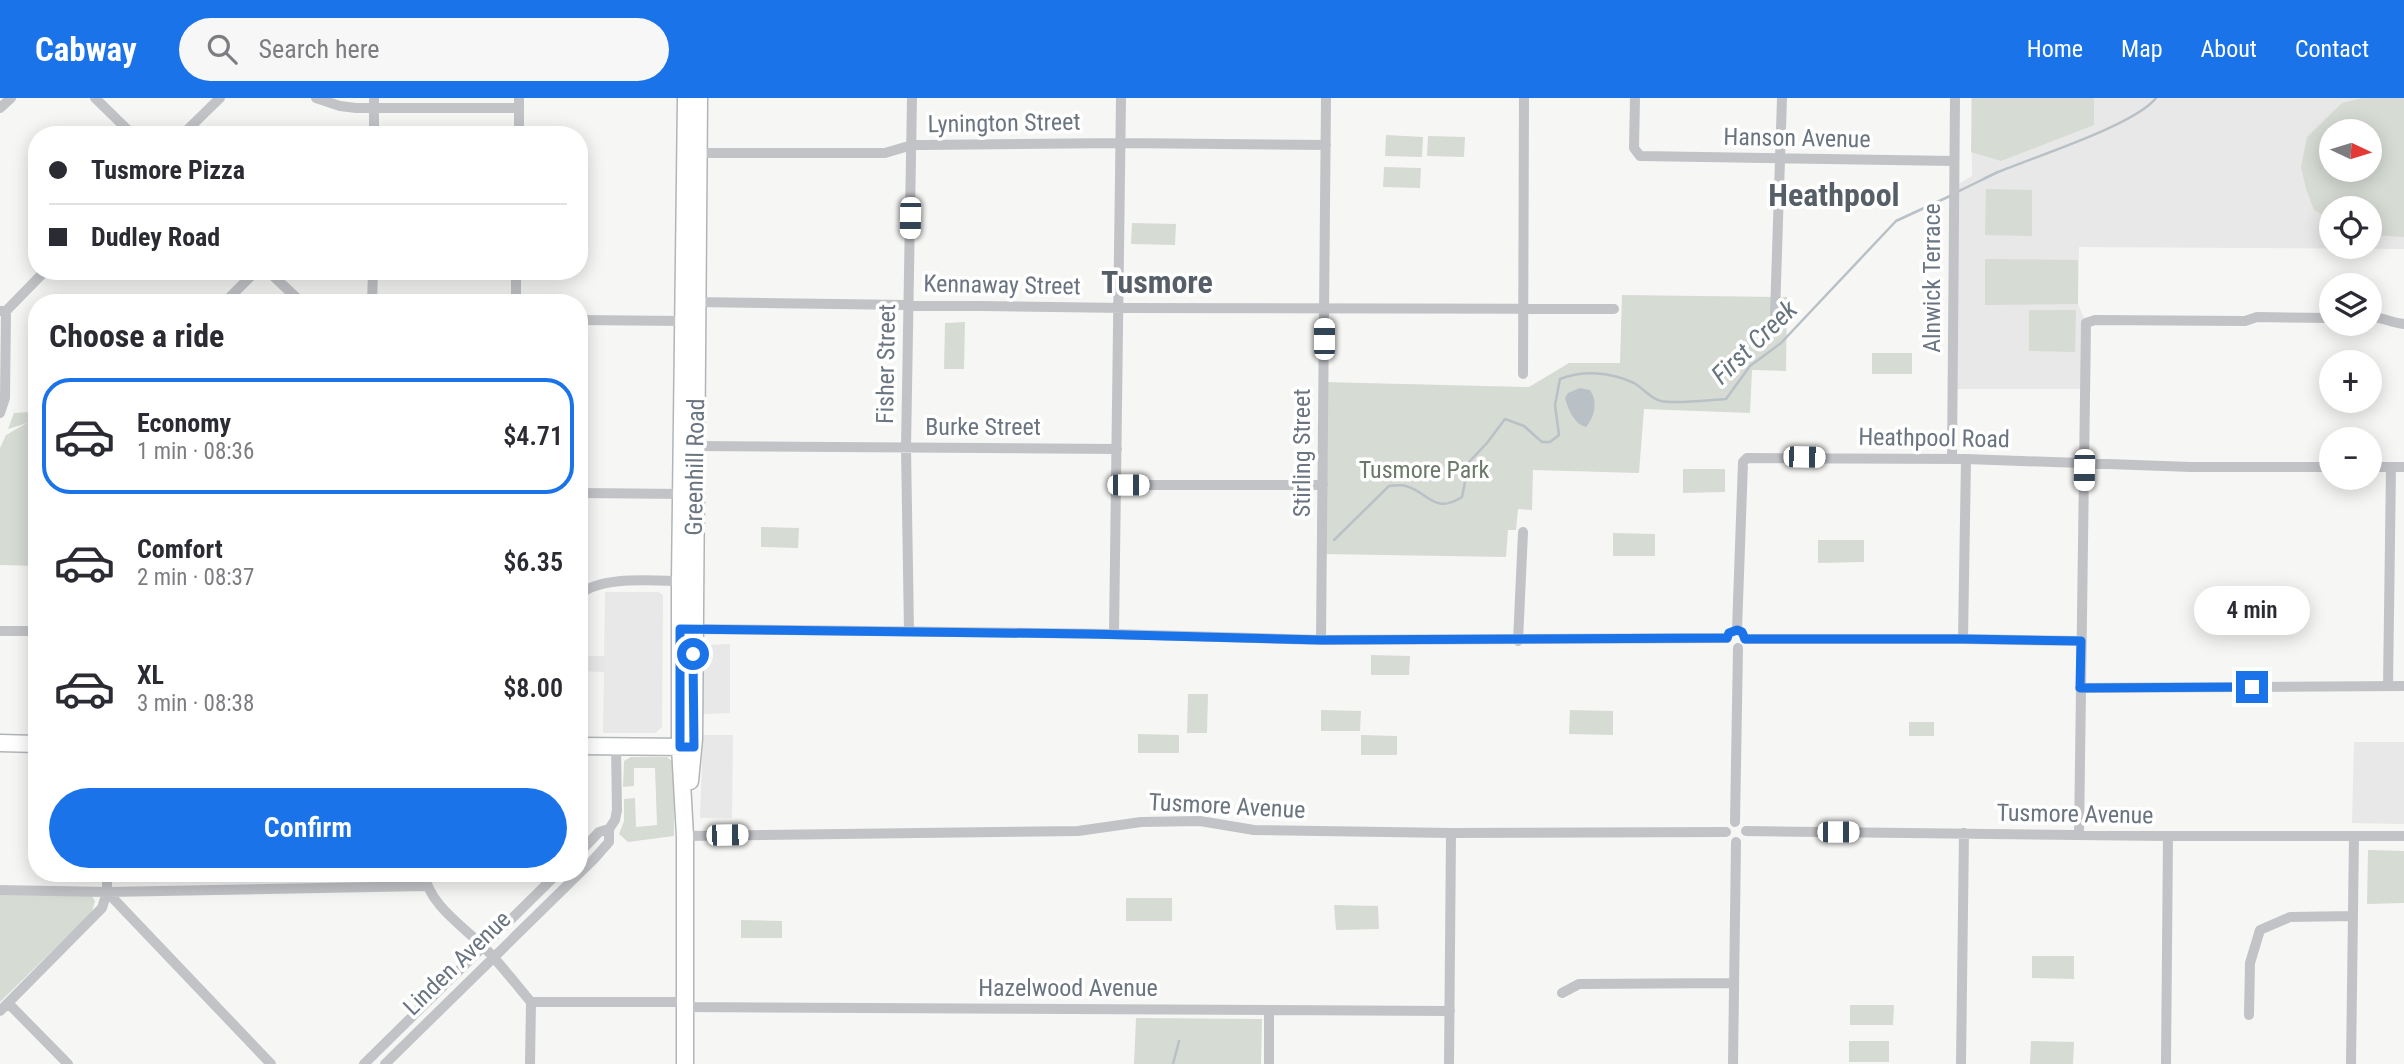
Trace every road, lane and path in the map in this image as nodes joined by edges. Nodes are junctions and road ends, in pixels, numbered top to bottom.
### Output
1 (11, 98) edge
2 (95, 98) edge
3 (220, 98) edge
4 (316, 98) edge
5 (686, 98) edge
6 (699, 98) edge
7 (912, 98) edge
8 (1121, 98) edge
9 (1326, 98) edge
10 (1524, 98) edge
11 (1635, 98) edge
12 (1782, 98) edge
13 (1955, 98) edge
14 (374, 103) edge
15 (519, 103) edge
16 (0, 108) edge
17 (124, 126) edge
18 (192, 126) edge
19 (374, 126) edge
20 (519, 126) edge
21 (1121, 143) junction
22 (912, 145) junction
23 (1325, 145) junction
24 (691, 153) junction
25 (1780, 159) junction
26 (1954, 161) junction
27 (35, 280) edge
28 (247, 280) edge
29 (278, 280) edge
30 (233, 294) edge
31 (292, 294) edge
32 (691, 302) junction
33 (908, 305) junction
34 (1324, 307) junction
35 (1119, 308) junction
36 (1523, 308) junction
37 (1614, 309) dead end
38 (3, 310) edge
39 (1775, 314) dead end
40 (2382, 317) edge
41 (2319, 318) edge
42 (588, 320) edge
43 (683, 321) junction
44 (2404, 324) edge
45 (1523, 374) dead end
46 (0, 413) edge
47 (688, 446) junction
48 (906, 448) junction
49 (1116, 449) junction
50 (1952, 459) junction
51 (1966, 459) junction
52 (2084, 465) junction
53 (2319, 467) edge
54 (2382, 467) edge
55 (2391, 467) junction
56 (2404, 467) edge
57 (1116, 485) junction
58 (1323, 485) junction
59 (588, 493) edge
60 (687, 494) junction
61 (1523, 532) dead end
62 (687, 581) junction
63 (588, 589) edge
64 (687, 629) junction
65 (1737, 630) junction
66 (0, 631) edge
67 (28, 631) edge
68 (909, 632) junction
69 (1114, 635) junction
70 (1727, 638) junction
71 (1963, 639) junction
72 (1321, 640) junction
73 (1518, 640) junction
74 (2081, 641) junction
75 (1741, 644) junction
76 (2404, 686) edge
77 (2388, 687) junction
78 (2080, 688) junction
79 (0, 743) edge
80 (28, 744) edge
81 (588, 746) edge
82 (616, 746) junction
83 (687, 747) junction
84 (1735, 822) junction
85 (609, 829) junction
86 (1745, 831) junction
87 (1726, 832) junction
88 (1451, 833) junction
89 (1964, 834) junction
90 (2079, 835) junction
91 (685, 836) junction
92 (2168, 836) junction
93 (2354, 836) junction
94 (2404, 836) edge
95 (1736, 842) junction
96 (588, 844) edge
97 (588, 861) edge
98 (107, 882) edge
99 (426, 882) edge
100 (549, 882) edge
101 (567, 882) edge
102 (426, 886) junction
103 (0, 890) edge
104 (107, 892) junction
105 (2353, 916) junction
106 (482, 946) junction
107 (494, 958) junction
108 (1734, 983) junction
109 (1562, 993) dead end
110 (531, 1002) junction
111 (686, 1005) junction
112 (4, 1007) edge
113 (1269, 1010) junction
114 (1450, 1011) junction
115 (2249, 1015) dead end
116 (68, 1064) edge
117 (271, 1064) edge
118 (364, 1064) edge
119 (385, 1064) edge
120 (530, 1064) edge
121 (685, 1064) edge
122 (1269, 1064) edge
123 (1449, 1064) edge
124 (1733, 1064) edge
125 (1961, 1064) edge
126 (2166, 1064) edge
127 (2351, 1064) edge

1 - 16 street
2 - 17 street
3 - 18 street
4 - 14 street
5 - 24 main road, Greenhill Road
6 - 24 main road, Greenhill Road
7 - 22 street, Fisher Street
8 - 21 street
9 - 23 street, Stirling Street
10 - 36 street
11 - 25 street, Hanson Avenue
12 - 25 street
13 - 26 street, Alnwick Terrace
14 - 15 street
14 - 19 street
15 - 20 street
21 - 22 street, Lynington Street
21 - 23 street, Lynington Street
21 - 35 street
22 - 24 street, Lynington Street
22 - 33 street, Fisher Street
23 - 34 street, Stirling Street
24 - 32 main road, Greenhill Road
25 - 26 street, Hanson Avenue
25 - 39 street
26 - 50 street, Alnwick Terrace
27 - 38 street
28 - 30 street
29 - 31 street
32 - 33 street, Kennaway Street
32 - 43 main road, Greenhill Road
32 - 47 main road, Greenhill Road
33 - 35 street, Kennaway Street
33 - 48 street, Fisher Street
34 - 35 street, Kennaway Street
34 - 36 street, Kennaway Street
34 - 58 street, Stirling Street
35 - 49 street
36 - 37 street, Kennaway Street
36 - 45 street
38 - 46 street
40 - 44 street
41 - 52 street
42 - 43 street
43 - 47 main road, Greenhill Road
47 - 48 street, Burke Street
47 - 60 main road, Greenhill Road
48 - 49 street, Burke Street
48 - 68 street, Fisher Street
49 - 57 street
50 - 51 street, Heathpool Road
50 - 65 street, Heathpool Road
51 - 52 street, Heathpool Road
51 - 71 street
52 - 53 street, Heathpool Road
52 - 74 street
54 - 55 street
55 - 56 street
55 - 77 street
57 - 58 street
57 - 69 street
58 - 72 street, Stirling Street
59 - 60 street
60 - 62 main road, Greenhill Road
61 - 73 street
62 - 63 street
62 - 64 main road, Greenhill Road
64 - 68 street
64 - 83 main road, Greenhill Road
65 - 70 street
65 - 75 street
66 - 67 street
68 - 69 street
69 - 72 street
70 - 73 street
70 - 75 street
71 - 74 street
71 - 75 street
72 - 73 street
74 - 78 street
75 - 84 street
76 - 77 street
77 - 78 street
78 - 90 street
79 - 80 main road
81 - 82 main road
82 - 83 main road
82 - 85 street, Linden Avenue
83 - 91 main road, Greenhill Road
84 - 86 street
84 - 87 street
85 - 96 street
85 - 97 street, Linden Avenue
86 - 89 street, Tusmore Avenue
86 - 95 street
87 - 88 street, Tusmore Avenue
87 - 95 street
88 - 91 street, Tusmore Avenue
88 - 114 street
89 - 90 street, Tusmore Avenue
89 - 125 street
90 - 92 street, Tusmore Avenue
91 - 111 main road, Greenhill Road
92 - 93 street, Tusmore Avenue
92 - 126 street
93 - 94 street, Tusmore Avenue
93 - 105 street
95 - 108 street
98 - 104 street
99 - 102 street
100 - 106 street, Linden Avenue
101 - 107 street, Linden Avenue
102 - 104 street
102 - 106 street
103 - 104 street
104 - 112 street
104 - 117 street
105 - 115 street
105 - 127 street
106 - 107 street
106 - 118 street, Linden Avenue
107 - 110 street
107 - 119 street, Linden Avenue
108 - 109 street
108 - 124 street
110 - 111 street, Hazelwood Avenue
110 - 120 street
111 - 113 street, Hazelwood Avenue
111 - 121 main road, Greenhill Road
112 - 116 street
113 - 114 street, Hazelwood Avenue
113 - 122 street
114 - 123 street

